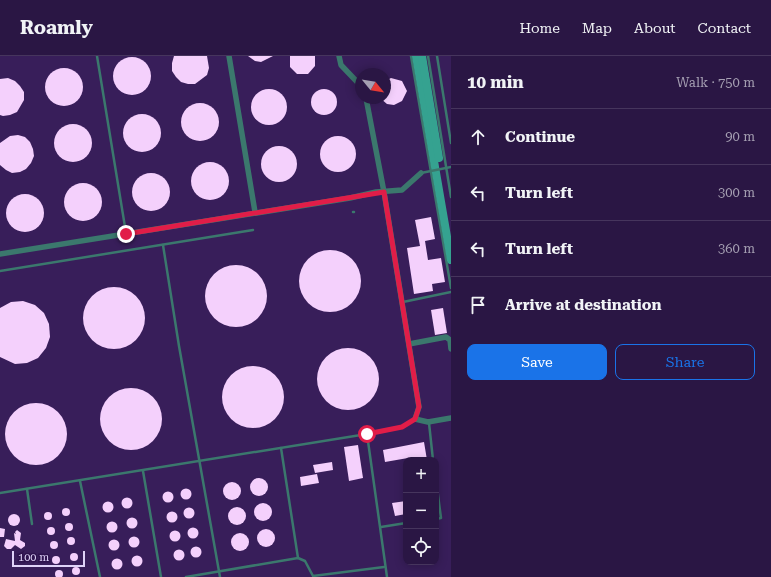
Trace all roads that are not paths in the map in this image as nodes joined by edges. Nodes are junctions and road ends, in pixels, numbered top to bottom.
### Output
1 (97, 56) edge
2 (229, 56) edge
3 (339, 56) edge
4 (411, 56) edge
5 (416, 56) edge
6 (422, 56) edge
7 (428, 56) edge
8 (437, 56) edge
9 (355, 80) edge
10 (367, 104) edge
11 (451, 143) edge
12 (451, 167) edge
13 (421, 173) joint
14 (384, 192) junction
15 (451, 197) edge
16 (255, 212) junction
17 (253, 230) dead end
18 (451, 232) edge
19 (126, 234) junction
20 (163, 245) junction
21 (0, 254) edge
22 (451, 260) edge
23 (0, 271) edge
24 (451, 288) edge
25 (451, 292) edge
26 (403, 302) junction
27 (409, 344) junction
28 (451, 349) edge
29 (451, 418) edge
30 (415, 419) junction
31 (428, 422) junction
32 (367, 434) junction
33 (281, 448) junction
34 (434, 457) edge
35 (199, 461) junction
36 (143, 471) junction
37 (80, 481) junction
38 (27, 489) junction
39 (0, 493) edge
40 (439, 503) edge
41 (439, 518) edge
42 (32, 524) dead end
43 (403, 524) edge
44 (381, 528) junction
45 (298, 558) junction
46 (384, 566) junction
47 (219, 572) junction
48 (100, 577) edge
49 (161, 577) edge
50 (186, 577) edge
51 (220, 577) edge
52 (387, 577) edge

1 - 19 lane
2 - 16 street
3 - 9 street
4 - 24 lane
5 - 22 street
6 - 18 street
7 - 15 lane
8 - 11 lane
10 - 14 street
12 - 13 lane, bridge
13 - 14 street
14 - 16 street
14 - 26 street
16 - 19 street
17 - 20 lane
19 - 21 street
20 - 23 lane
20 - 35 lane
25 - 26 lane
26 - 27 street
27 - 28 street
27 - 30 street
29 - 31 street
30 - 31 street
30 - 32 lane
31 - 34 lane
32 - 33 lane
32 - 44 lane
33 - 35 lane
33 - 45 lane
35 - 36 lane
35 - 47 lane
36 - 37 lane
36 - 49 lane
37 - 38 lane
37 - 48 lane
38 - 39 lane
38 - 42 lane
40 - 41 lane
43 - 44 lane
44 - 46 lane
45 - 46 lane
45 - 47 lane
46 - 52 lane
47 - 50 lane
47 - 51 lane

